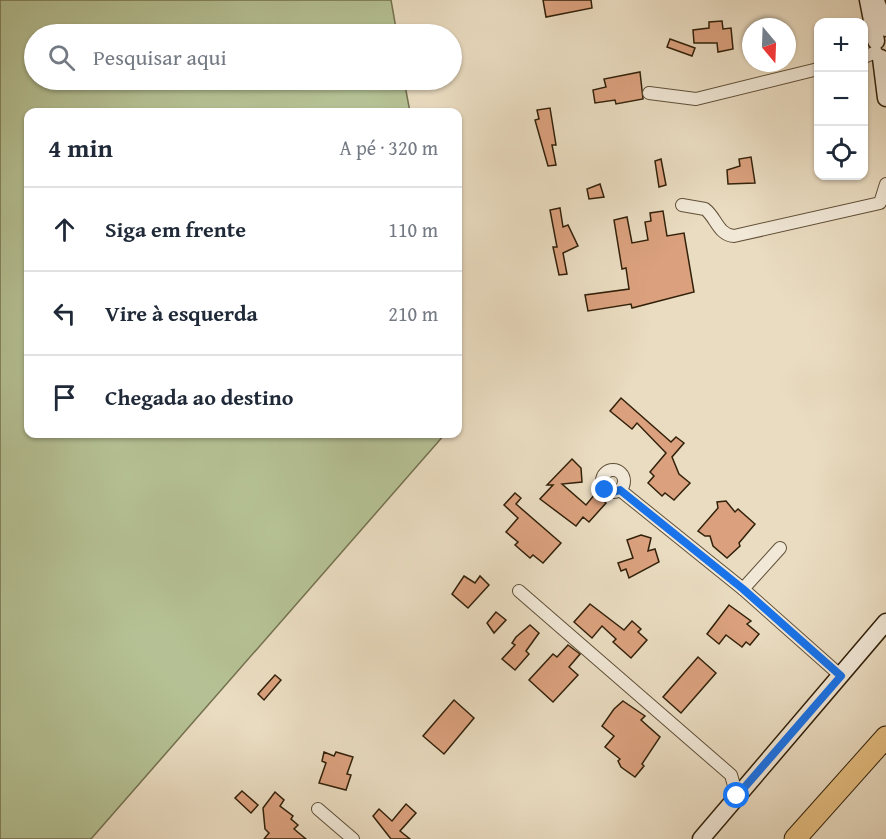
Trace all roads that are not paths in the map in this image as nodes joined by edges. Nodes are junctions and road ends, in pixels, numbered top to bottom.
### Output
1 (868, 0) edge
2 (875, 0) edge
3 (879, 47) edge
4 (814, 70) edge
5 (649, 93) dead end
6 (886, 98) edge
7 (886, 184) edge
8 (682, 205) dead end
9 (620, 490) dead end
10 (780, 548) dead end
11 (743, 589) junction
12 (519, 591) dead end
13 (886, 622) edge
14 (841, 676) junction
15 (886, 737) edge
16 (731, 775) junction
17 (753, 776) junction
18 (737, 796) junction
19 (318, 809) dead end
20 (353, 839) edge
21 (700, 839) edge
22 (795, 839) edge

1 - 3 main road
2 - 3 main road
3 - 6 main road
4 - 5 street
7 - 8 street
9 - 11 street
10 - 11 street
11 - 14 street
12 - 16 street
13 - 14 main road
14 - 17 main road
15 - 22 highway
16 - 17 street
16 - 18 street
17 - 18 main road
18 - 21 main road
19 - 20 street

